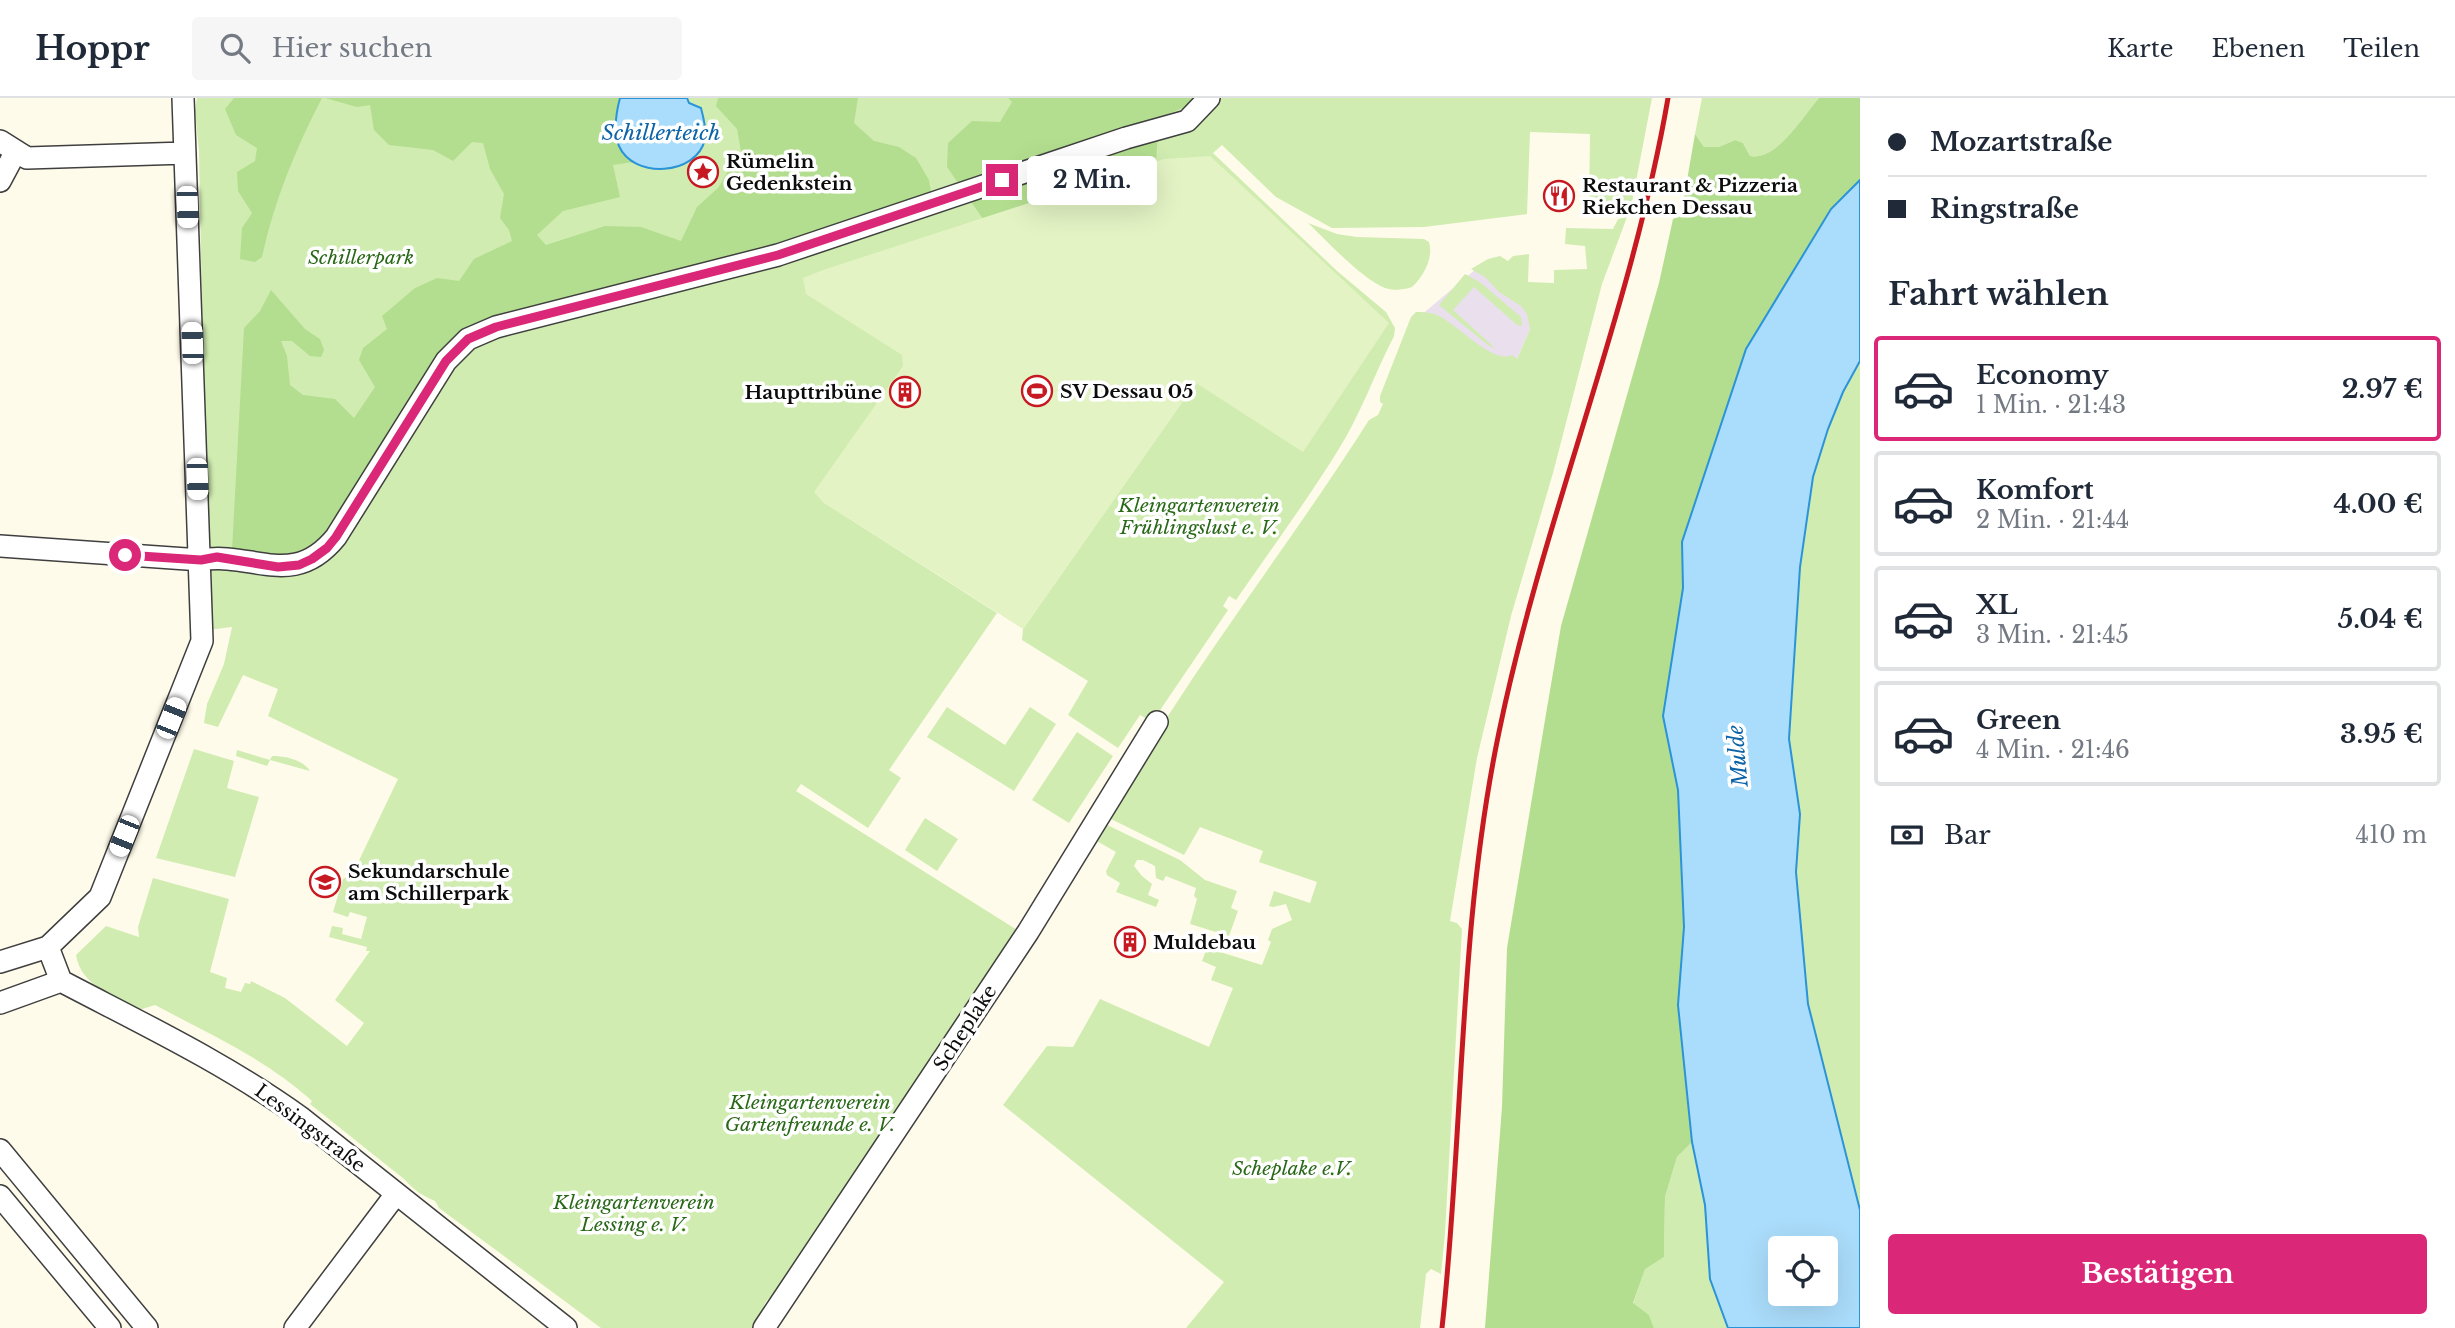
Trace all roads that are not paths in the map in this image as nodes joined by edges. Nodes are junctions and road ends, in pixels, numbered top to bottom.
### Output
1 (183, 98) edge
2 (1209, 98) edge
3 (8, 146) edge
4 (185, 153) junction
5 (0, 181) edge
6 (0, 546) edge
7 (201, 560) junction
8 (1157, 722) dead end
9 (48, 947) junction
10 (0, 962) edge
11 (61, 981) junction
12 (0, 1003) edge
13 (0, 1150) edge
14 (396, 1194) junction
15 (0, 1196) edge
16 (110, 1328) edge
17 (148, 1328) edge
18 (295, 1328) edge
19 (566, 1328) edge
20 (764, 1328) edge

1 - 4 street
2 - 7 street
3 - 4 street
3 - 5 street
4 - 7 street
6 - 7 street
7 - 9 street
8 - 20 street, Scheplake
9 - 10 street
9 - 11 street
11 - 12 street
11 - 14 street, Lessingstraße
13 - 17 street
14 - 18 street
14 - 19 street, Lessingstraße
15 - 16 street

